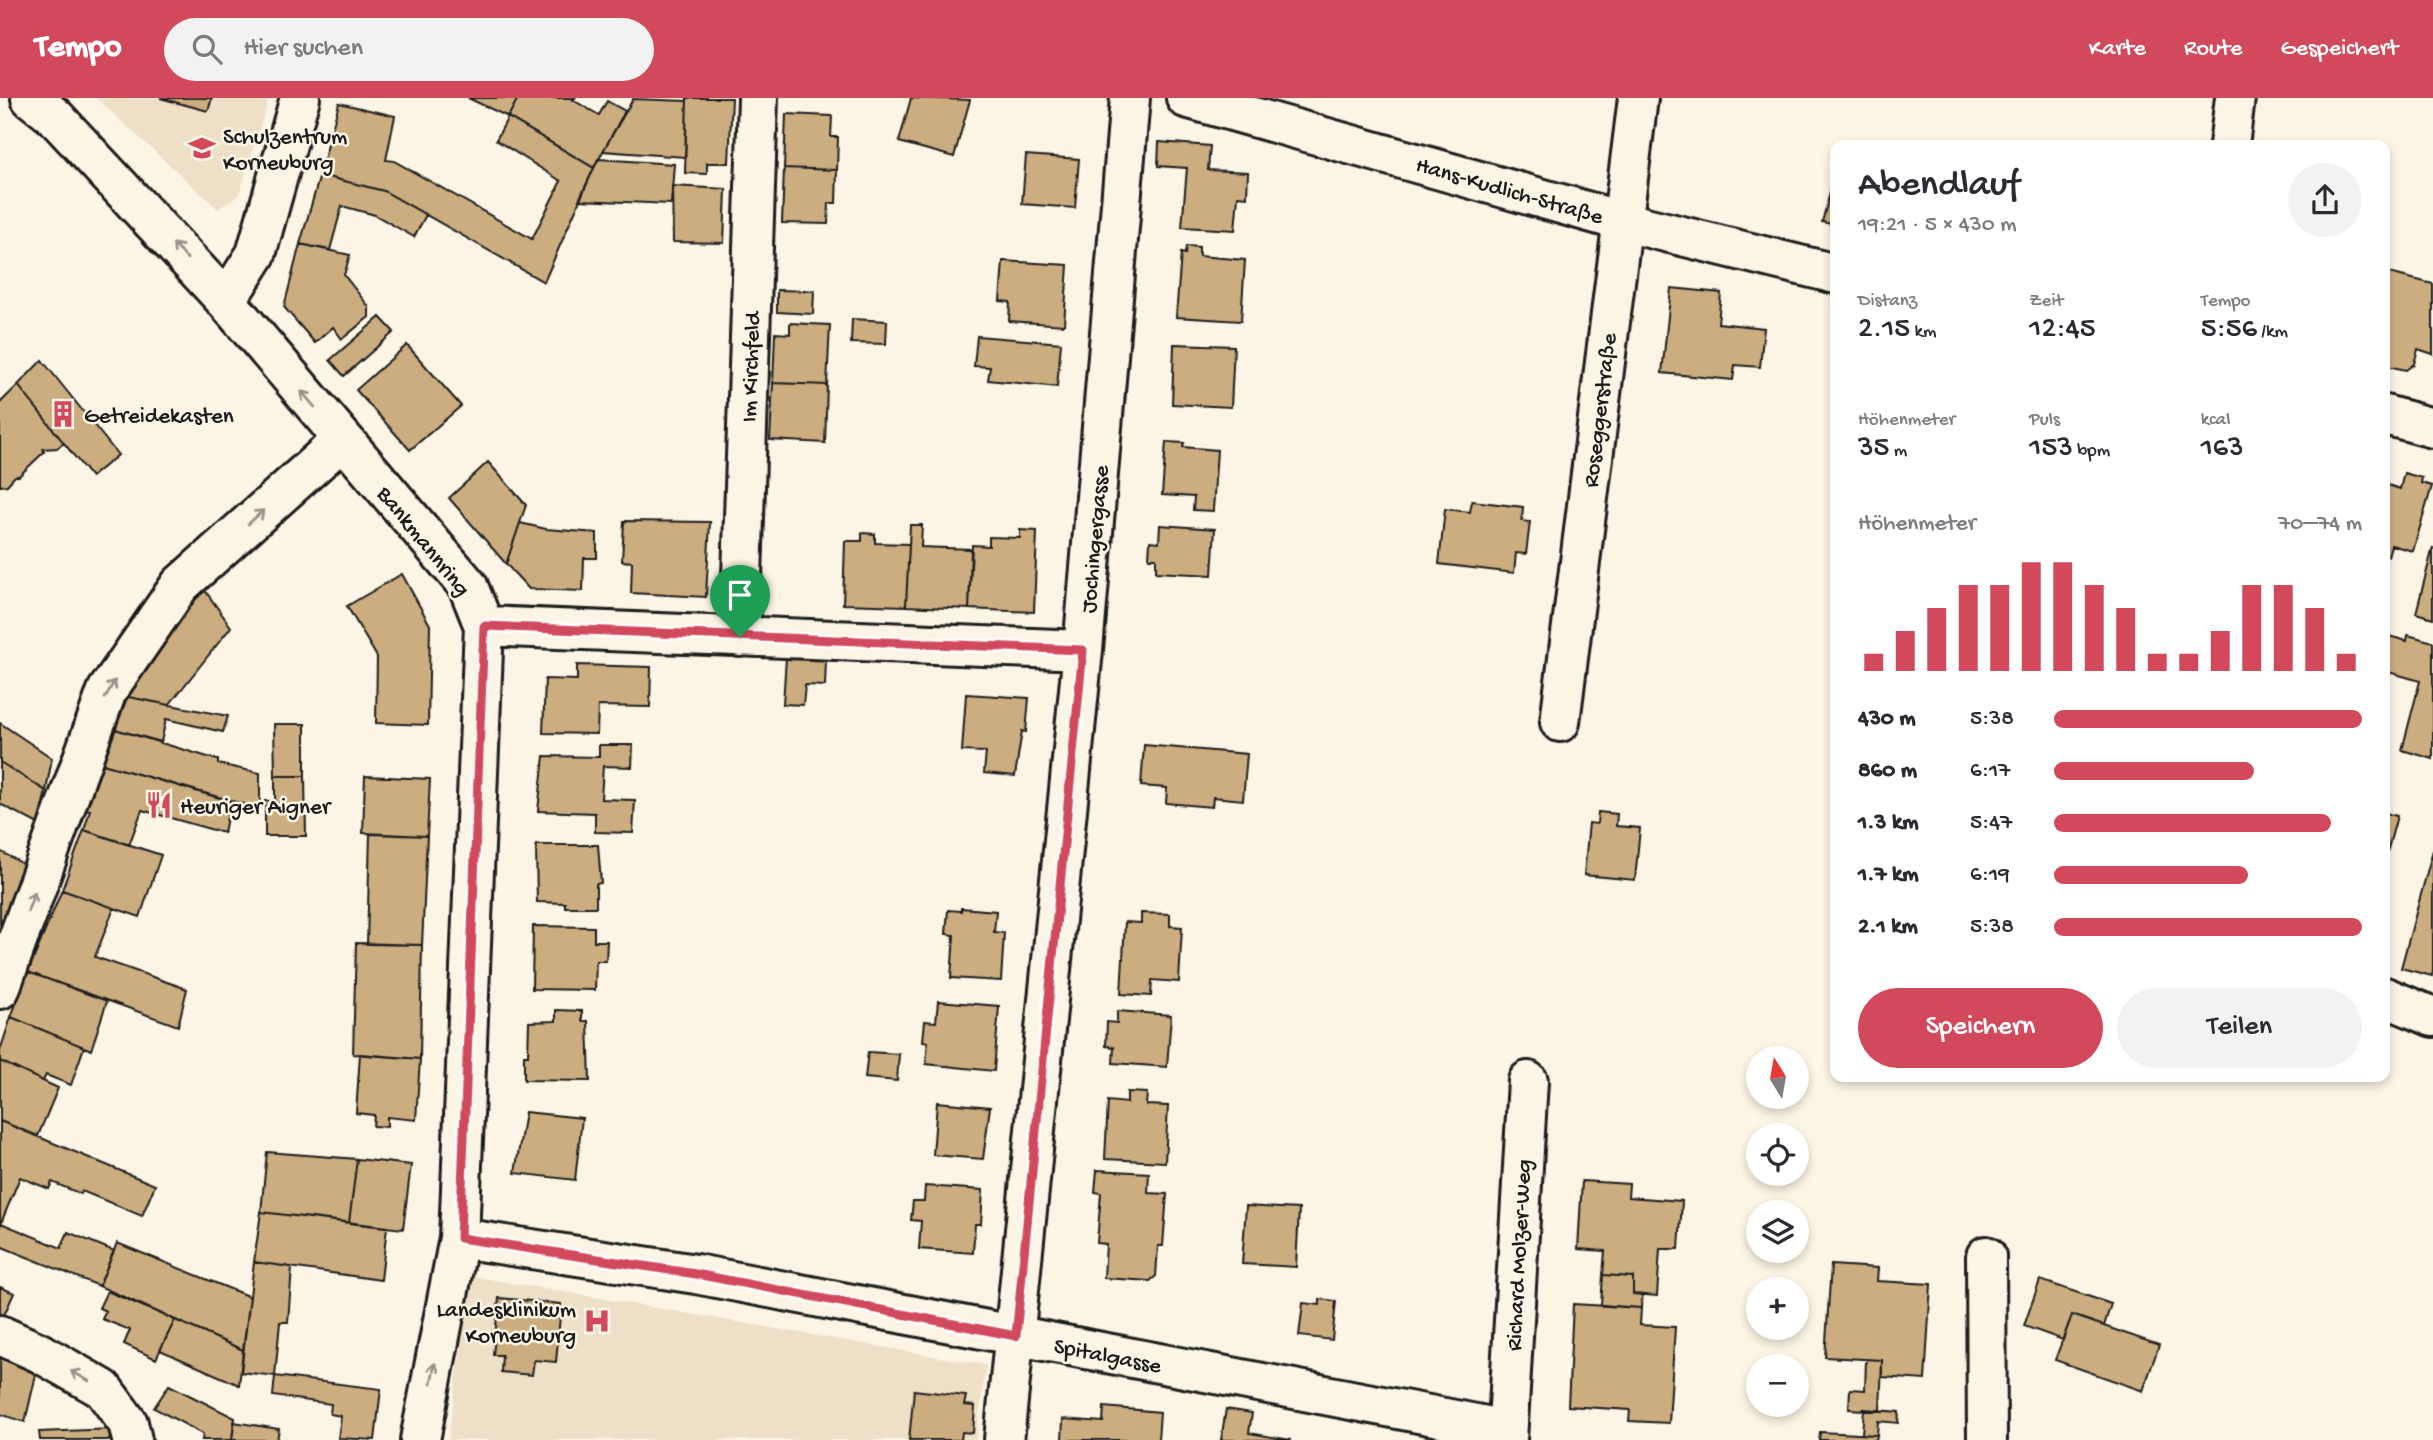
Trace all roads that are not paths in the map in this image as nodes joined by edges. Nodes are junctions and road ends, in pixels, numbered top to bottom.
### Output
1 (31, 98) edge
2 (300, 98) edge
3 (758, 98) edge
4 (1130, 98) edge
5 (1186, 98) edge
6 (1638, 98) edge
7 (2235, 98) edge
8 (2230, 140) edge
9 (1621, 221) junction
10 (1830, 273) edge
11 (226, 300) junction
12 (2390, 416) edge
13 (2433, 428) edge
14 (342, 440) junction
15 (484, 626) junction
16 (740, 637) junction
17 (1083, 650) junction
18 (1560, 722) dead end
19 (0, 989) edge
20 (2390, 999) edge
21 (2433, 1017) edge
22 (1528, 1081) dead end
23 (460, 1238) junction
24 (1986, 1256) dead end
25 (0, 1335) edge
26 (1016, 1336) junction
27 (130, 1432) edge
28 (1507, 1435) edge
29 (420, 1440) edge
30 (1004, 1440) edge
31 (1987, 1440) edge

11 -> 1 street, Bankmannring
2 - 11 street
3 - 16 street, Im Kirchfeld
4 - 17 street, Jochingergasse
5 - 9 street, Hans-Kudlich-Straße
6 - 9 street, Roseggerstraße
7 - 8 street
9 - 10 street, Hans-Kudlich-Straße
9 - 18 street, Roseggerstraße
14 -> 11 street, Bankmannring
12 - 13 street
14 - 15 street, Bankmannring
19 -> 14 street
15 - 16 street
15 - 23 street, Bankmannring
16 - 17 street
17 - 26 street, Jochingergasse
20 - 21 street
22 - 28 street, Richard Molzer-Weg
23 - 26 street, Spitalgasse
29 -> 23 street, Bankmannring
24 - 31 street
27 -> 25 street
26 - 28 street, Spitalgasse
26 - 30 street, Jochingergasse

